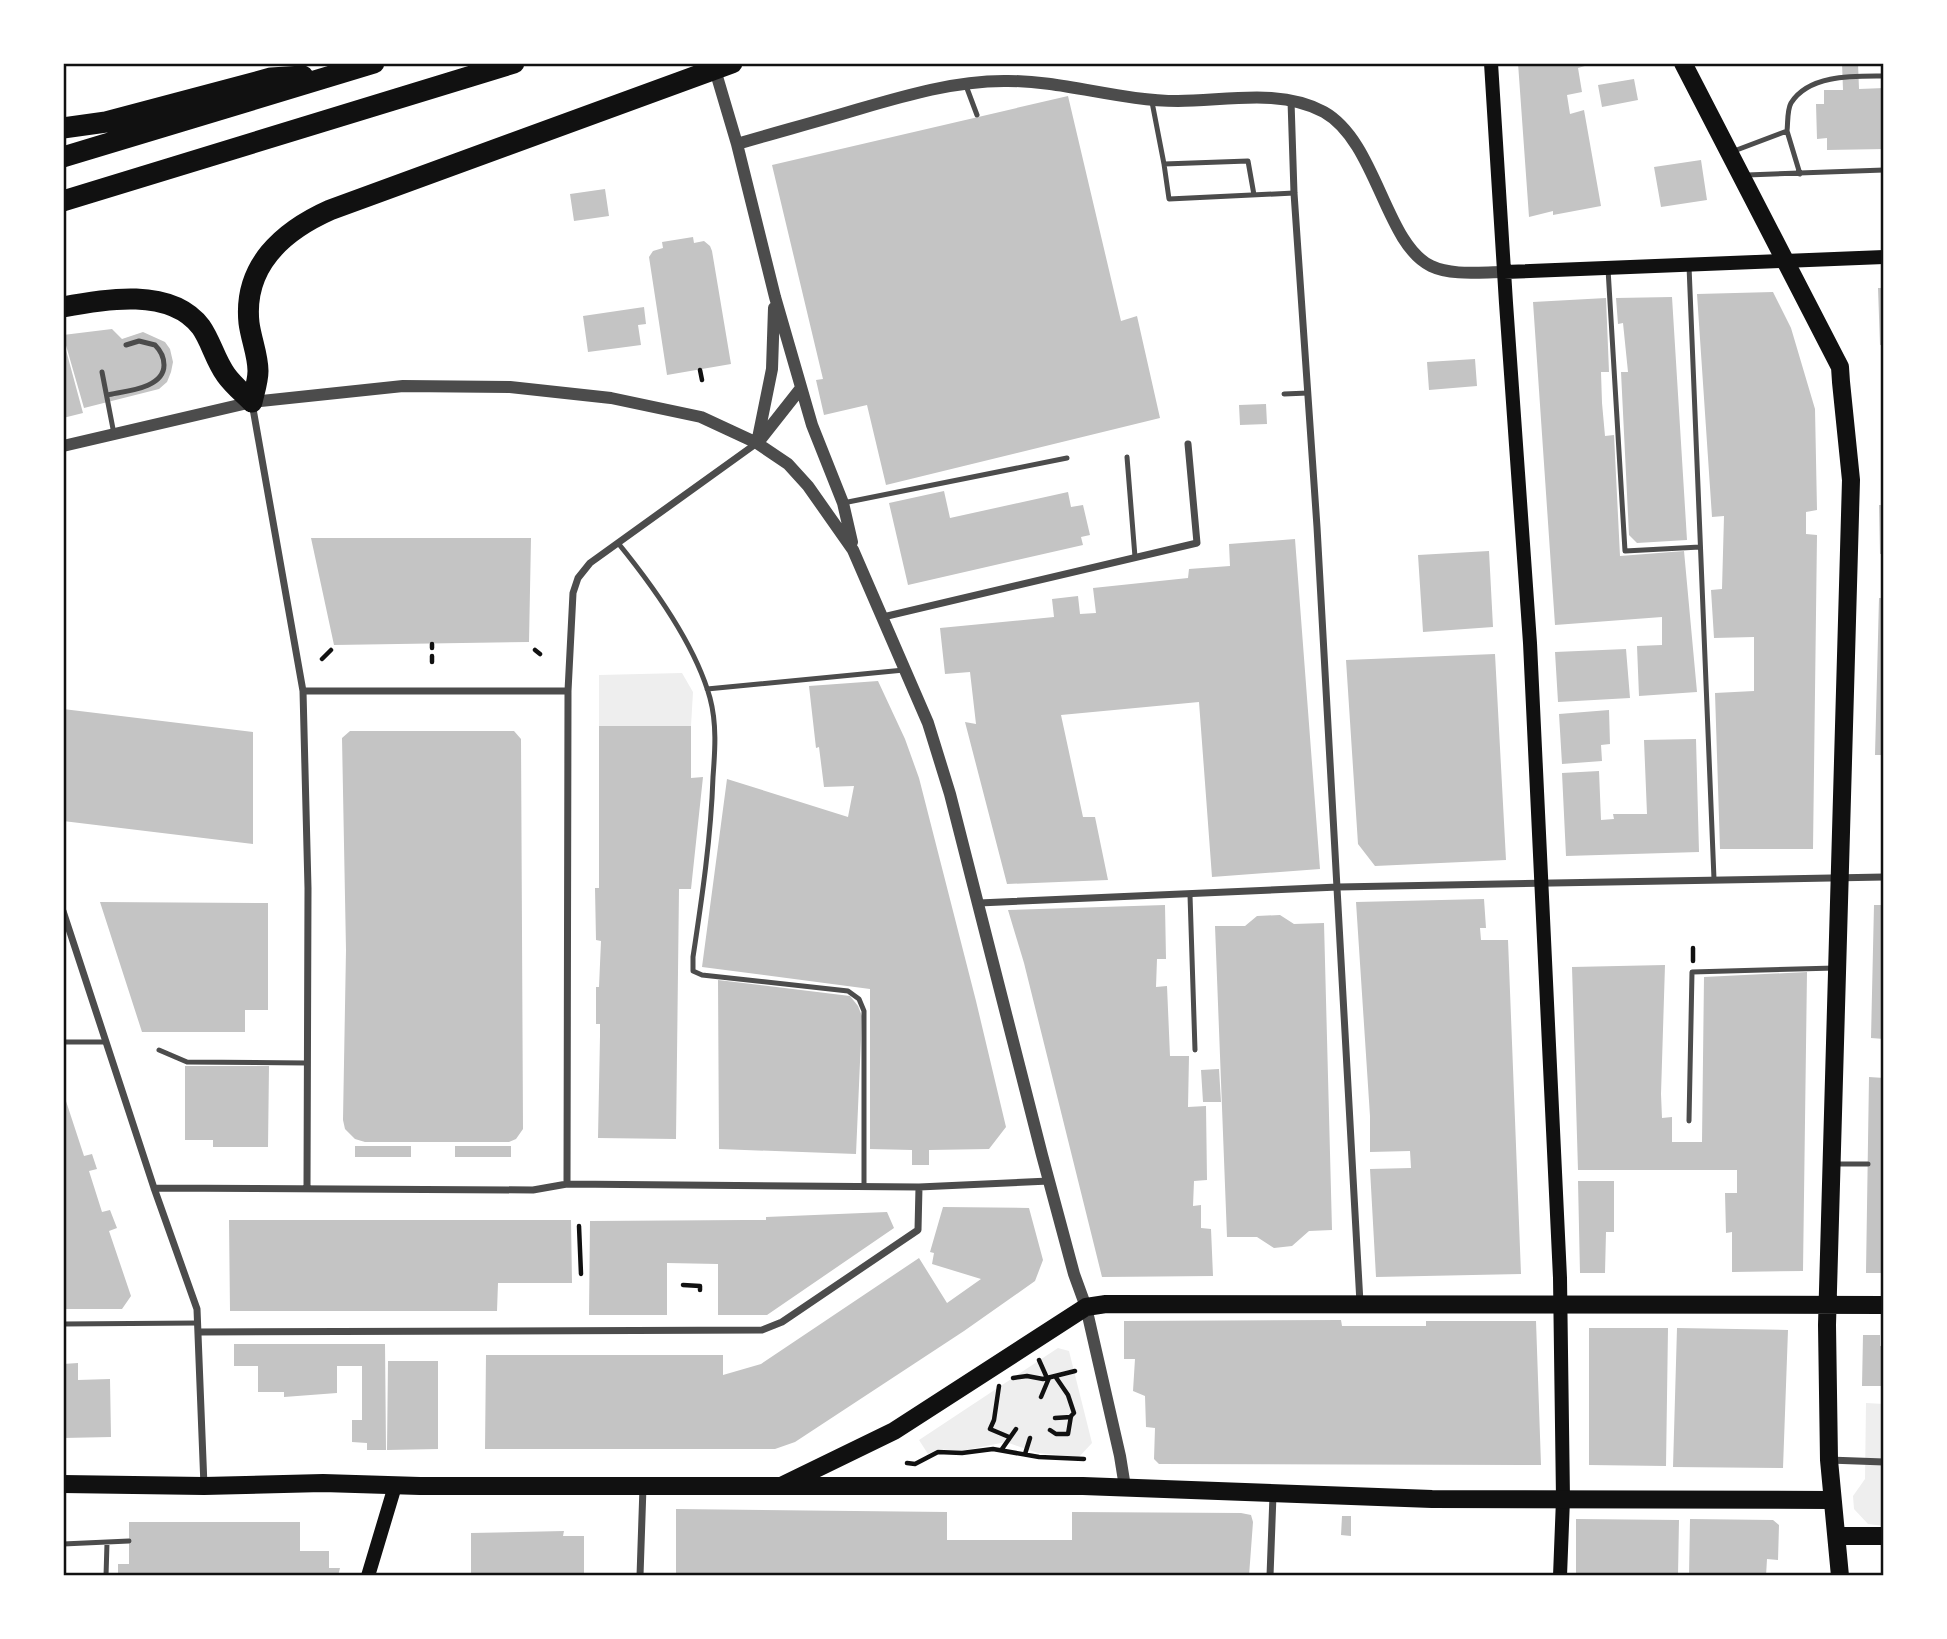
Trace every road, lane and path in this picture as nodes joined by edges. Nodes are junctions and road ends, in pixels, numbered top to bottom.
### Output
1 (374, 63) edge
2 (514, 63) edge
3 (713, 63) edge
4 (732, 63) edge
5 (1491, 63) edge
6 (1683, 63) edge
7 (337, 75) junction
8 (1884, 76) edge
9 (965, 83) junction
10 (1152, 99) junction
11 (1291, 101) junction
12 (977, 115) dead end
13 (63, 128) edge
14 (1787, 131) junction
15 (737, 144) junction
16 (1729, 153) junction
17 (63, 158) edge
18 (1164, 164) junction
19 (1884, 170) edge
20 (1800, 174) junction
21 (1740, 176) junction
22 (1294, 193) junction
23 (1254, 195) junction
24 (63, 201) edge
25 (1884, 257) edge
26 (1783, 261) junction
27 (1689, 265) junction
28 (1608, 269) junction
29 (1504, 272) junction
30 (775, 297) junction
31 (63, 307) edge
32 (126, 345) dead end
33 (700, 370) dead end
34 (102, 372) dead end
35 (702, 380) dead end
36 (801, 388) junction
37 (1308, 393) junction
38 (1284, 394) dead end
39 (107, 395) junction
40 (252, 402) junction
41 (114, 434) junction
42 (757, 443) junction
43 (1188, 444) dead end
44 (63, 446) edge
45 (1127, 457) dead end
46 (1067, 458) dead end
47 (843, 503) junction
48 (618, 543) junction
49 (1700, 547) junction
50 (853, 550) junction
51 (1135, 557) junction
52 (883, 617) junction
53 (331, 650) dead end
54 (535, 650) dead end
55 (540, 654) dead end
56 (322, 659) dead end
57 (904, 670) junction
58 (707, 689) junction
59 (303, 691) junction
60 (568, 691) junction
61 (1841, 876) junction
62 (1884, 877) edge
63 (1714, 879) junction
64 (1540, 884) junction
65 (1338, 887) junction
66 (1190, 895) junction
67 (979, 903) junction
68 (63, 911) edge
69 (1838, 968) junction
70 (63, 1042) edge
71 (106, 1042) junction
72 (1195, 1049) dead end
73 (159, 1050) dead end
74 (307, 1063) junction
75 (1689, 1121) dead end
76 (1832, 1164) junction
77 (1868, 1164) dead end
78 (1049, 1181) junction
79 (567, 1184) junction
80 (864, 1186) junction
81 (919, 1187) junction
82 (154, 1188) junction
83 (307, 1188) junction
84 (579, 1226) dead end
85 (581, 1274) dead end
86 (683, 1285) dead end
87 (700, 1290) dead end
88 (1828, 1304) junction
89 (1561, 1305) junction
90 (1884, 1305) edge
91 (1360, 1306) junction
92 (1086, 1307) junction
93 (63, 1324) edge
94 (199, 1327) junction
95 (1037, 1356) dead end
96 (1075, 1371) dead end
97 (1051, 1377) junction
98 (1007, 1379) dead end
99 (999, 1380) dead end
100 (1041, 1397) dead end
101 (1071, 1417) junction
102 (1055, 1418) dead end
103 (1016, 1429) dead end
104 (1050, 1430) dead end
105 (1009, 1437) junction
106 (1030, 1438) dead end
107 (1002, 1449) junction
108 (1025, 1454) junction
109 (1084, 1459) dead end
110 (1829, 1460) junction
111 (908, 1462) dead end
112 (1884, 1462) edge
113 (63, 1484) edge
114 (204, 1486) junction
115 (395, 1486) junction
116 (643, 1486) junction
117 (780, 1486) junction
118 (1125, 1487) junction
119 (1273, 1494) junction
120 (1563, 1499) junction
121 (1832, 1500) junction
122 (1837, 1536) junction
123 (1884, 1536) edge
124 (129, 1541) dead end
125 (107, 1543) junction
126 (63, 1544) edge
127 (106, 1576) edge
128 (368, 1576) edge
129 (640, 1576) edge
130 (1270, 1576) edge
131 (1560, 1576) edge
132 (1840, 1576) edge

1 - 7 highway
2 - 24 highway
3 - 15 street
4 - 40 highway
5 - 29 main road
6 - 16 main road
7 - 13 highway
7 - 17 highway
8 - 14 lane
9 - 10 street
9 - 12 lane
9 - 15 street
10 - 11 street
10 - 18 lane
11 - 22 street
11 - 29 street
14 - 16 lane
14 - 20 lane
15 - 30 street
16 - 21 main road
18 - 23 lane
18 - 23 lane
19 - 20 lane
20 - 21 lane
21 - 26 main road
22 - 23 lane
22 - 37 street
25 - 26 main road
26 - 27 main road
26 - 61 main road
27 - 28 main road
27 - 49 lane
28 - 29 main road
28 - 49 lane
29 - 64 main road
30 - 36 street
30 - 42 street
31 - 40 highway
32 - 39 lane
33 - 35 path
34 - 39 lane
36 - 42 street
36 - 47 street
37 - 38 lane
37 - 65 street
39 - 41 lane
40 - 41 street
40 - 42 street
40 - 59 street
41 - 44 street
42 - 48 street
42 - 50 street
43 - 51 street
45 - 51 lane
46 - 47 lane
47 - 50 street
48 - 58 lane
48 - 60 street
49 - 63 lane
50 - 52 street
51 - 52 street
52 - 57 street
53 - 56 path
54 - 55 path
57 - 58 lane
57 - 67 street
58 - 80 lane
59 - 60 street
59 - 74 street
60 - 79 street
61 - 62 street
61 - 63 street
61 - 69 main road
63 - 64 street
64 - 65 street
64 - 89 main road
65 - 66 street
65 - 91 street
66 - 67 street
66 - 72 lane
67 - 78 street
68 - 71 street
69 - 75 lane
69 - 76 main road
70 - 71 lane
71 - 82 street
73 - 74 lane
74 - 83 street
76 - 77 lane
76 - 88 main road
78 - 81 street
78 - 92 street
79 - 80 street
79 - 83 street
80 - 81 street
81 - 94 street
82 - 83 street
82 - 94 street
84 - 85 path
86 - 87 path
88 - 89 main road
88 - 90 main road
88 - 110 main road
89 - 91 main road
89 - 120 main road
91 - 92 main road
92 - 117 main road
92 - 118 street
93 - 94 lane
94 - 114 street
95 - 97 path
96 - 97 path
97 - 98 path
97 - 100 path
97 - 101 path
99 - 105 path
101 - 102 path
101 - 104 path
103 - 105 path
105 - 107 path
106 - 108 path
107 - 108 path
107 - 111 path
108 - 109 path
110 - 112 street
110 - 121 main road
113 - 114 main road
114 - 115 main road
115 - 116 main road
115 - 128 main road
116 - 117 main road
116 - 129 street
117 - 118 main road
118 - 119 main road
119 - 120 main road
119 - 130 street
120 - 121 main road
120 - 131 main road
121 - 122 main road
122 - 123 main road
122 - 132 main road
124 - 125 lane
125 - 126 lane
125 - 127 lane

